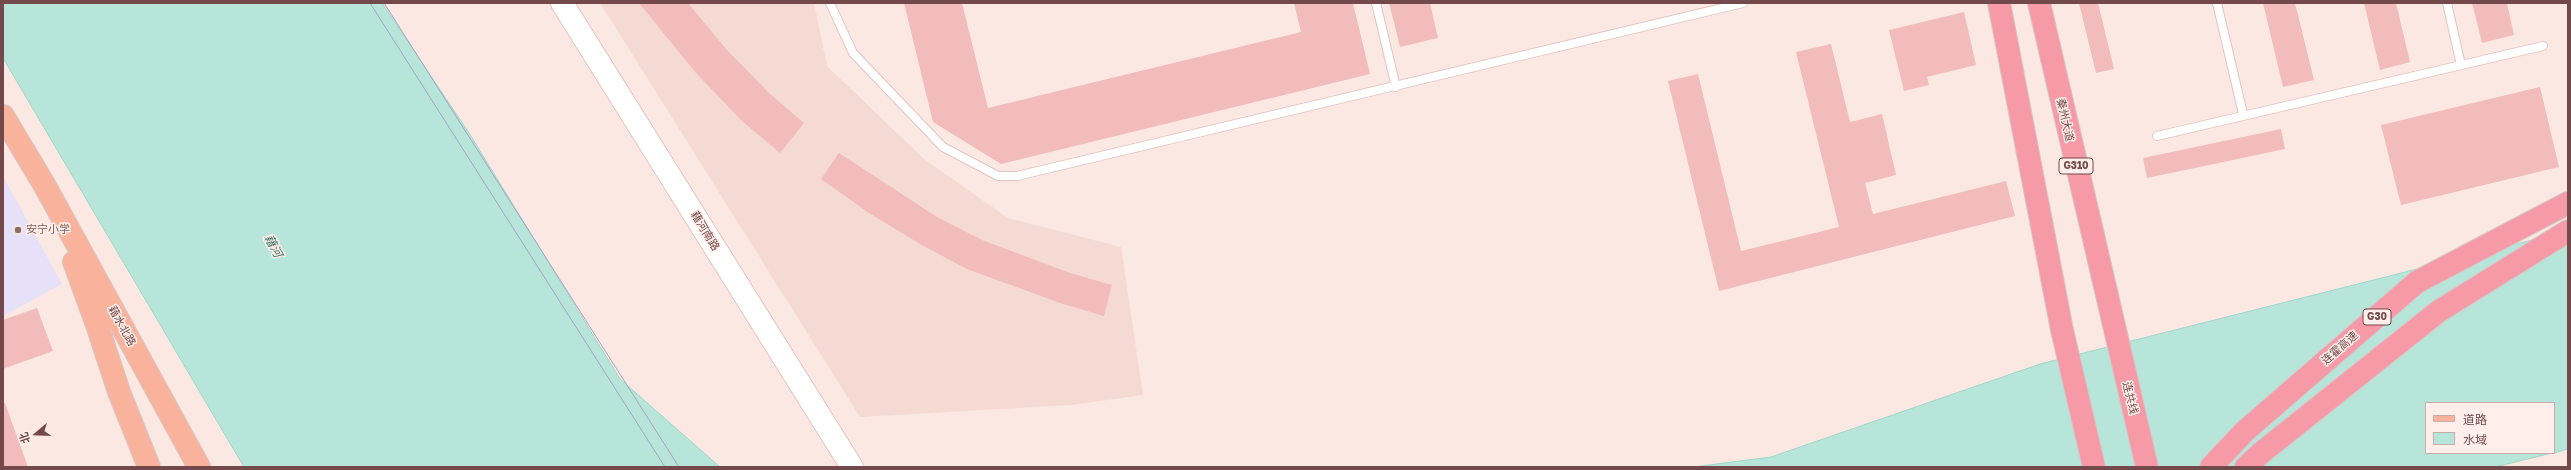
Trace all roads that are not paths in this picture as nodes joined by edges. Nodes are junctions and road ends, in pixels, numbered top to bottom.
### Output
1 (562, 3) edge
2 (830, 3) edge
3 (1376, 3) edge
4 (1743, 3) edge
5 (1998, 3) edge
6 (2039, 3) edge
7 (2217, 3) edge
8 (2447, 3) edge
9 (2543, 46) dead end
10 (2460, 65) junction
11 (1396, 87) junction
12 (2243, 114) junction
13 (3, 116) edge
14 (2157, 136) dead end
15 (45, 186) junction
16 (2568, 203) edge
17 (2568, 231) edge
18 (2113, 330) joint
19 (850, 464) edge
20 (149, 467) edge
21 (199, 467) edge
22 (2094, 467) edge
23 (2147, 467) edge
24 (2211, 467) edge
25 (2246, 467) edge

1 - 19 main road, 藉河南路
2 - 11 lane
3 - 11 lane
4 - 11 lane
5 - 22 highway
6 - 18 highway, 秦州大道 / G310
7 - 12 lane
8 - 10 lane
9 - 10 lane
10 - 12 lane
12 - 14 lane
13 - 15 main road, 藉水北路
15 - 20 main road, 藉水北路
15 - 21 main road, 藉水北路
16 - 24 highway, 连霍高速 / G30
17 - 25 highway
18 - 23 highway, 连共线 / G310

